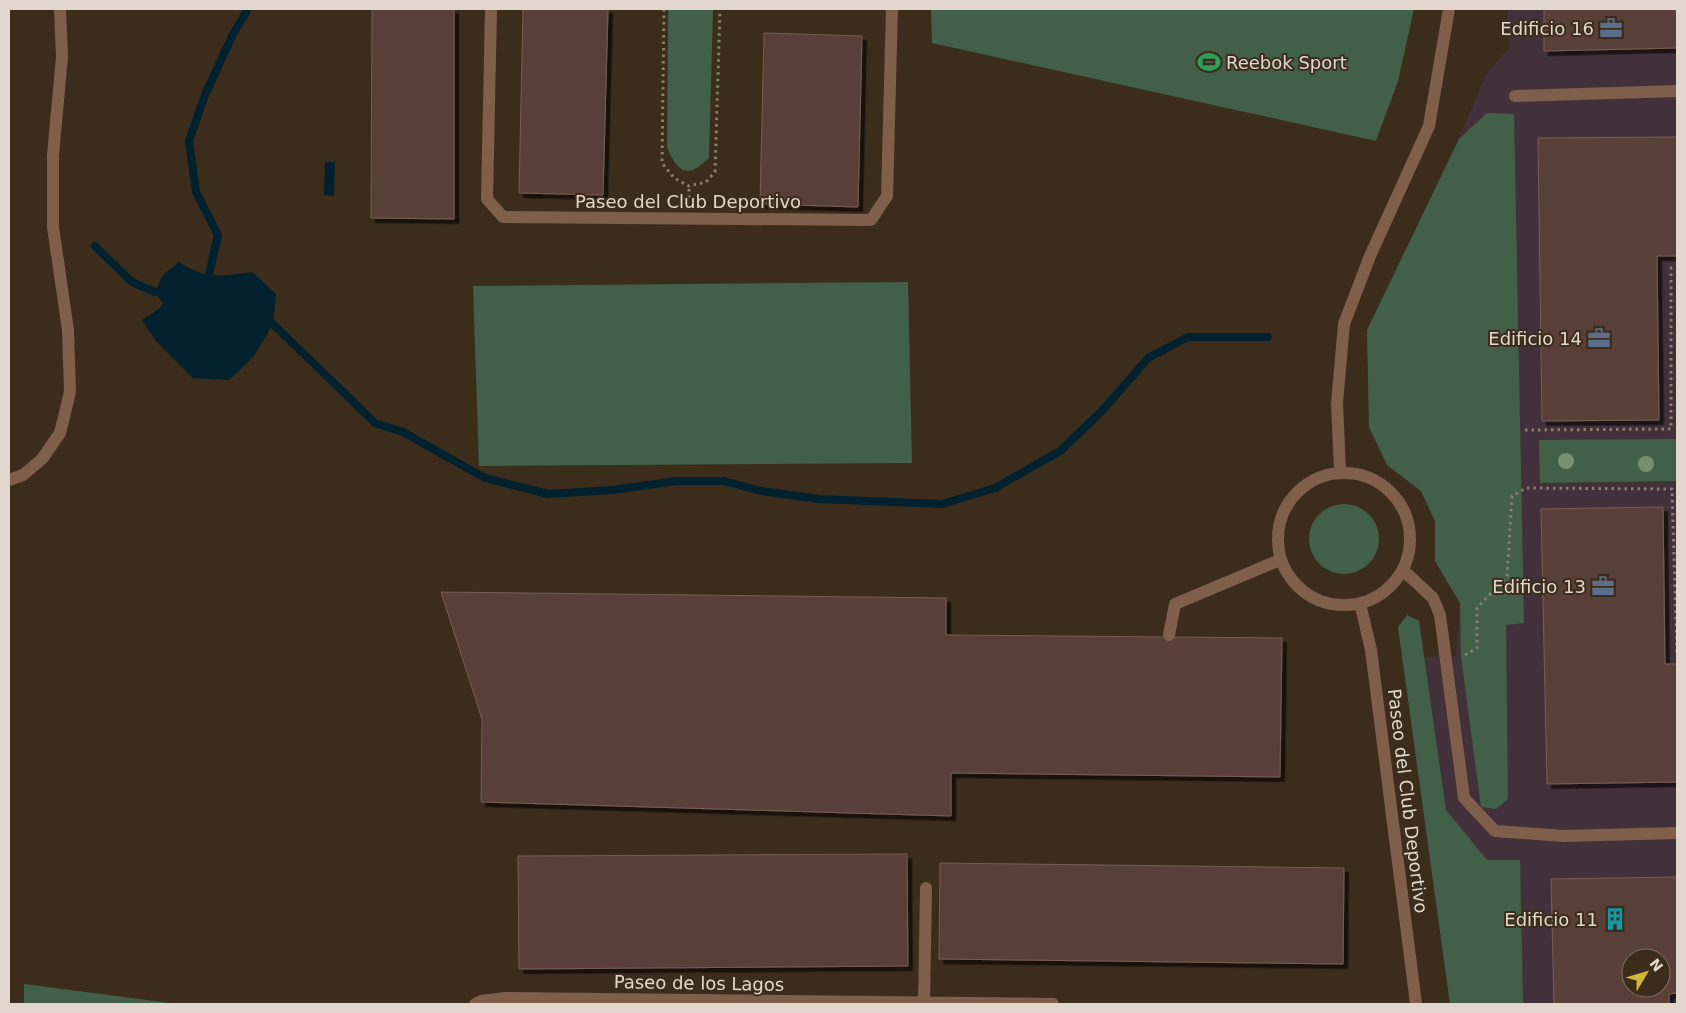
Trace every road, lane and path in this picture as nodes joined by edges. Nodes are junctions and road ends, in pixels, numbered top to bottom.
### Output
1 (60, 9) edge
2 (491, 9) edge
3 (664, 9) edge
4 (720, 9) edge
5 (892, 9) edge
6 (1449, 9) edge
7 (1677, 91) edge
8 (1515, 96) dead end
9 (1677, 268) edge
10 (1525, 430) dead end
11 (1340, 472) junction
12 (9, 480) edge
13 (1280, 560) junction
14 (1403, 570) junction
15 (1360, 603) junction
16 (1169, 634) dead end
17 (1677, 656) edge
18 (1461, 657) dead end
19 (1677, 833) edge
20 (926, 888) dead end
21 (475, 1004) edge
22 (924, 1004) edge
23 (1053, 1004) edge
24 (1416, 1004) edge

1 - 12 street
2 - 5 street, Paseo del Club Deportivo
3 - 4 path
6 - 11 street
7 - 8 street
9 - 10 path
11 - 13 street
11 - 14 street
13 - 15 street
13 - 16 street
14 - 15 street
14 - 19 street
15 - 24 street, Paseo del Club Deportivo
17 - 18 path
20 - 22 street
21 - 22 street, Paseo de los Lagos
22 - 23 street, Paseo de los Lagos

